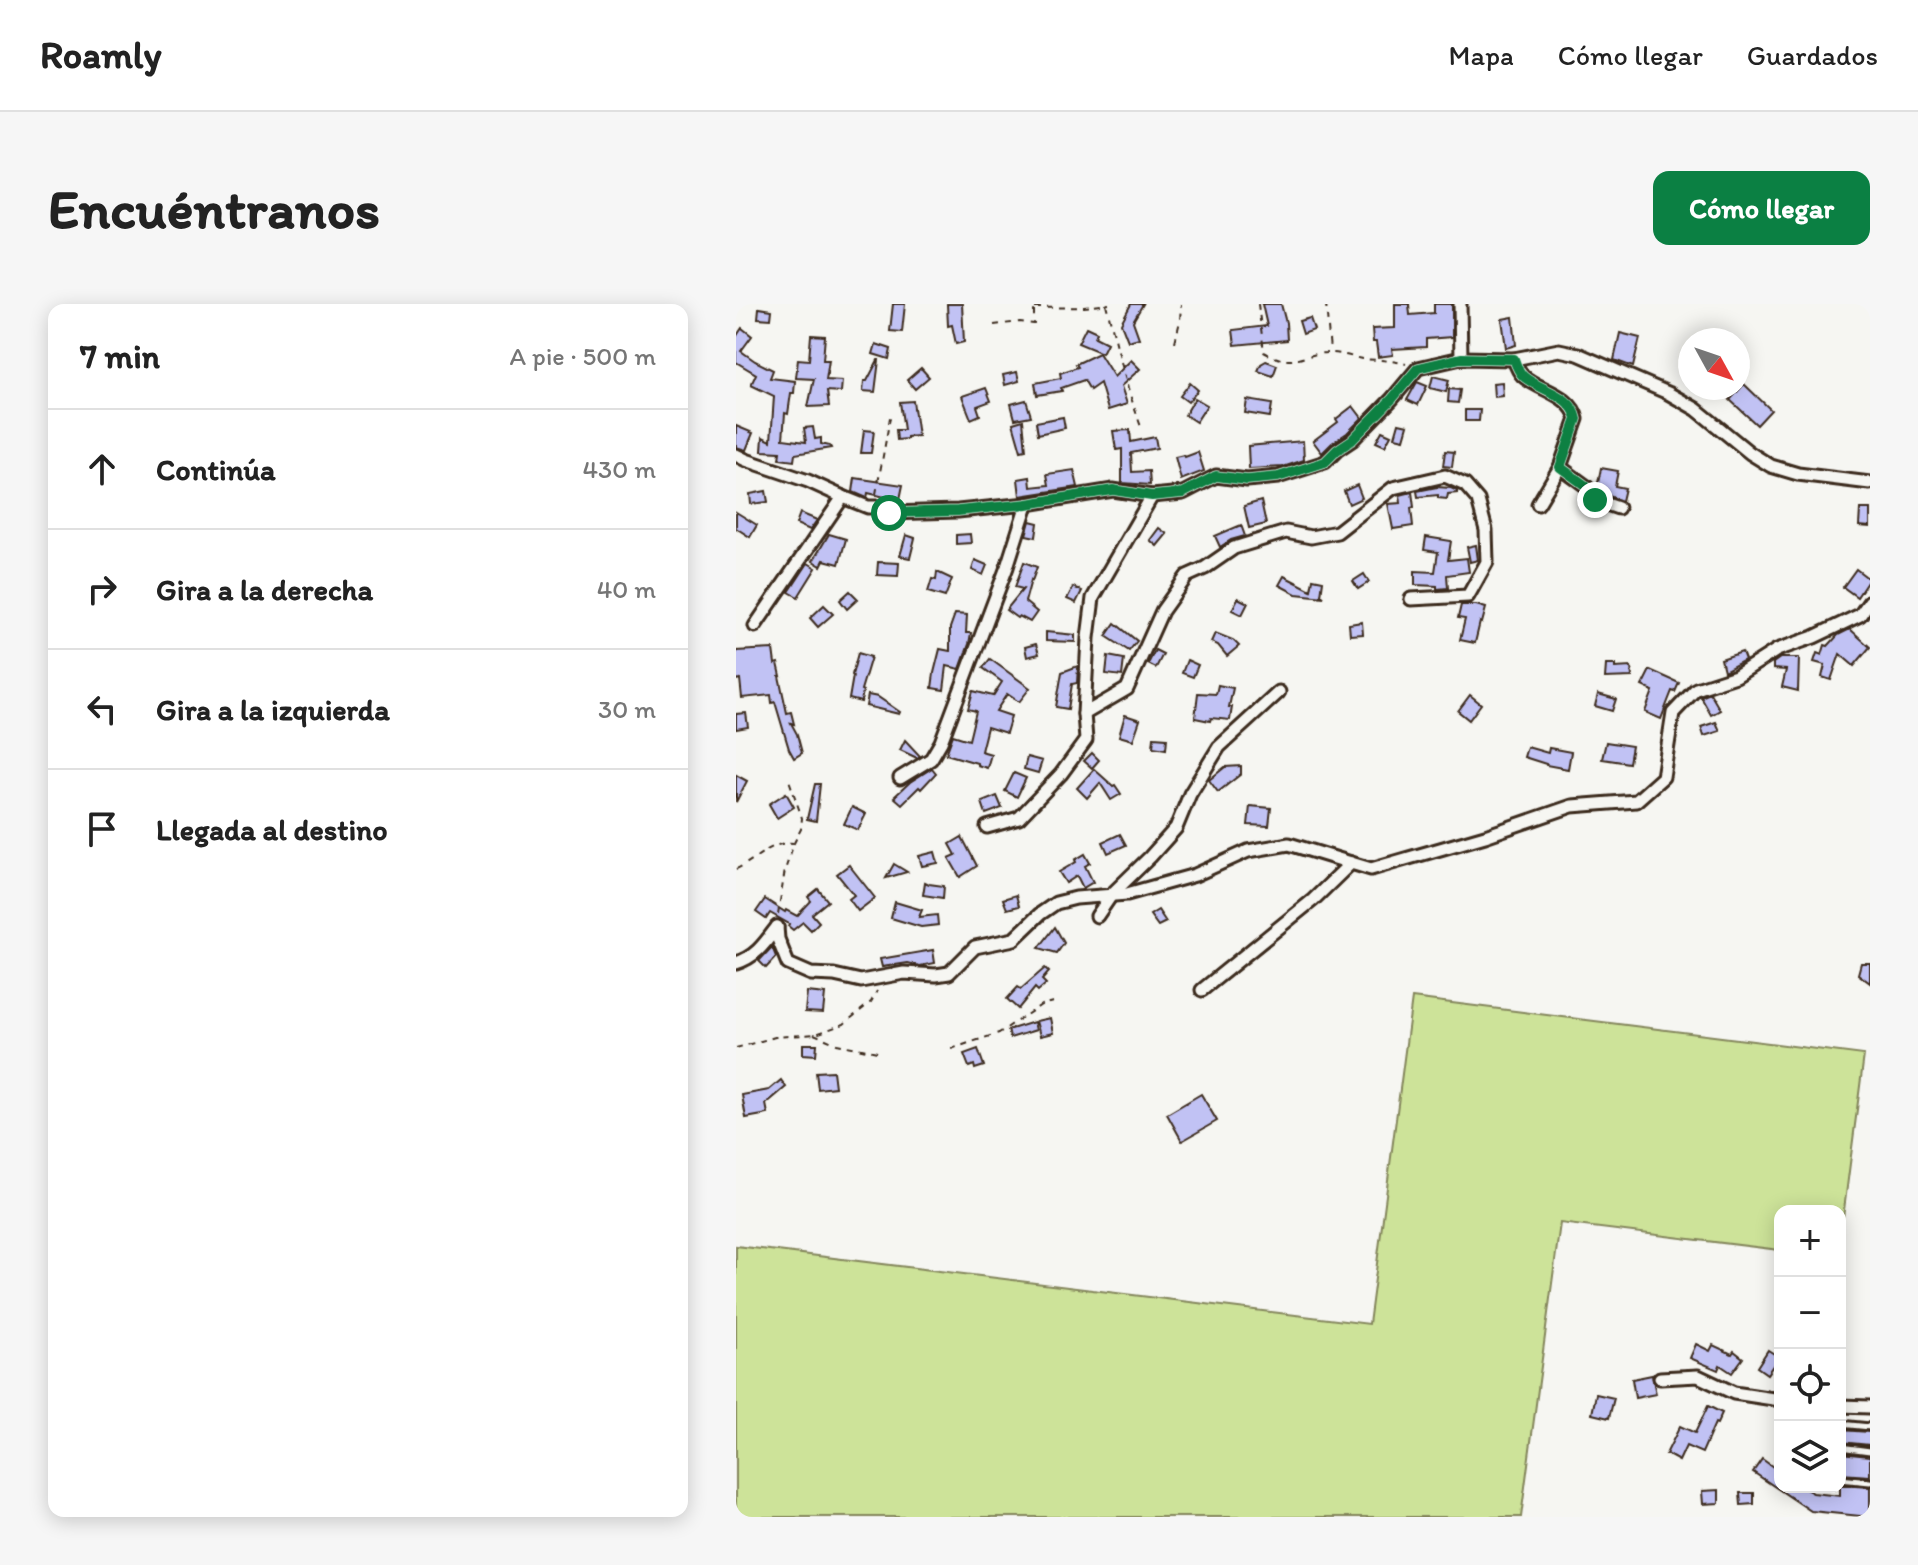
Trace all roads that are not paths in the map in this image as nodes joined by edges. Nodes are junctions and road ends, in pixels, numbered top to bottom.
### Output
1 (1460, 304) edge
2 (1461, 358) junction
3 (1514, 359) junction
4 (736, 455) edge
5 (1560, 467) junction
6 (1870, 483) edge
7 (1152, 496) junction
8 (843, 497) junction
9 (1027, 504) junction
10 (1538, 504) dead end
11 (1618, 508) dead end
12 (1411, 599) dead end
13 (1870, 601) edge
14 (755, 626) dead end
15 (1279, 692) dead end
16 (1084, 714) junction
17 (900, 778) dead end
18 (987, 827) dead end
19 (1351, 863) junction
20 (1112, 894) junction
21 (1097, 916) dead end
22 (736, 963) edge
23 (1202, 990) dead end
24 (1660, 1378) dead end
25 (1774, 1399) edge
26 (1846, 1406) edge
27 (1870, 1407) edge
28 (1846, 1425) edge
29 (1870, 1427) edge
30 (1846, 1448) edge
31 (1870, 1451) edge
32 (1846, 1480) edge
33 (1870, 1482) edge

1 - 2 street
2 - 3 street
2 - 7 street
3 - 5 street
3 - 6 street
4 - 8 street
5 - 10 street
5 - 11 street
7 - 9 street
7 - 16 street
8 - 9 street
8 - 14 street
9 - 17 street
12 - 16 street
13 - 19 street
15 - 20 street
16 - 18 street
19 - 20 street
19 - 23 street
20 - 21 street
20 - 22 street
24 - 25 street
26 - 27 street
28 - 29 lane
30 - 31 lane
32 - 33 lane

